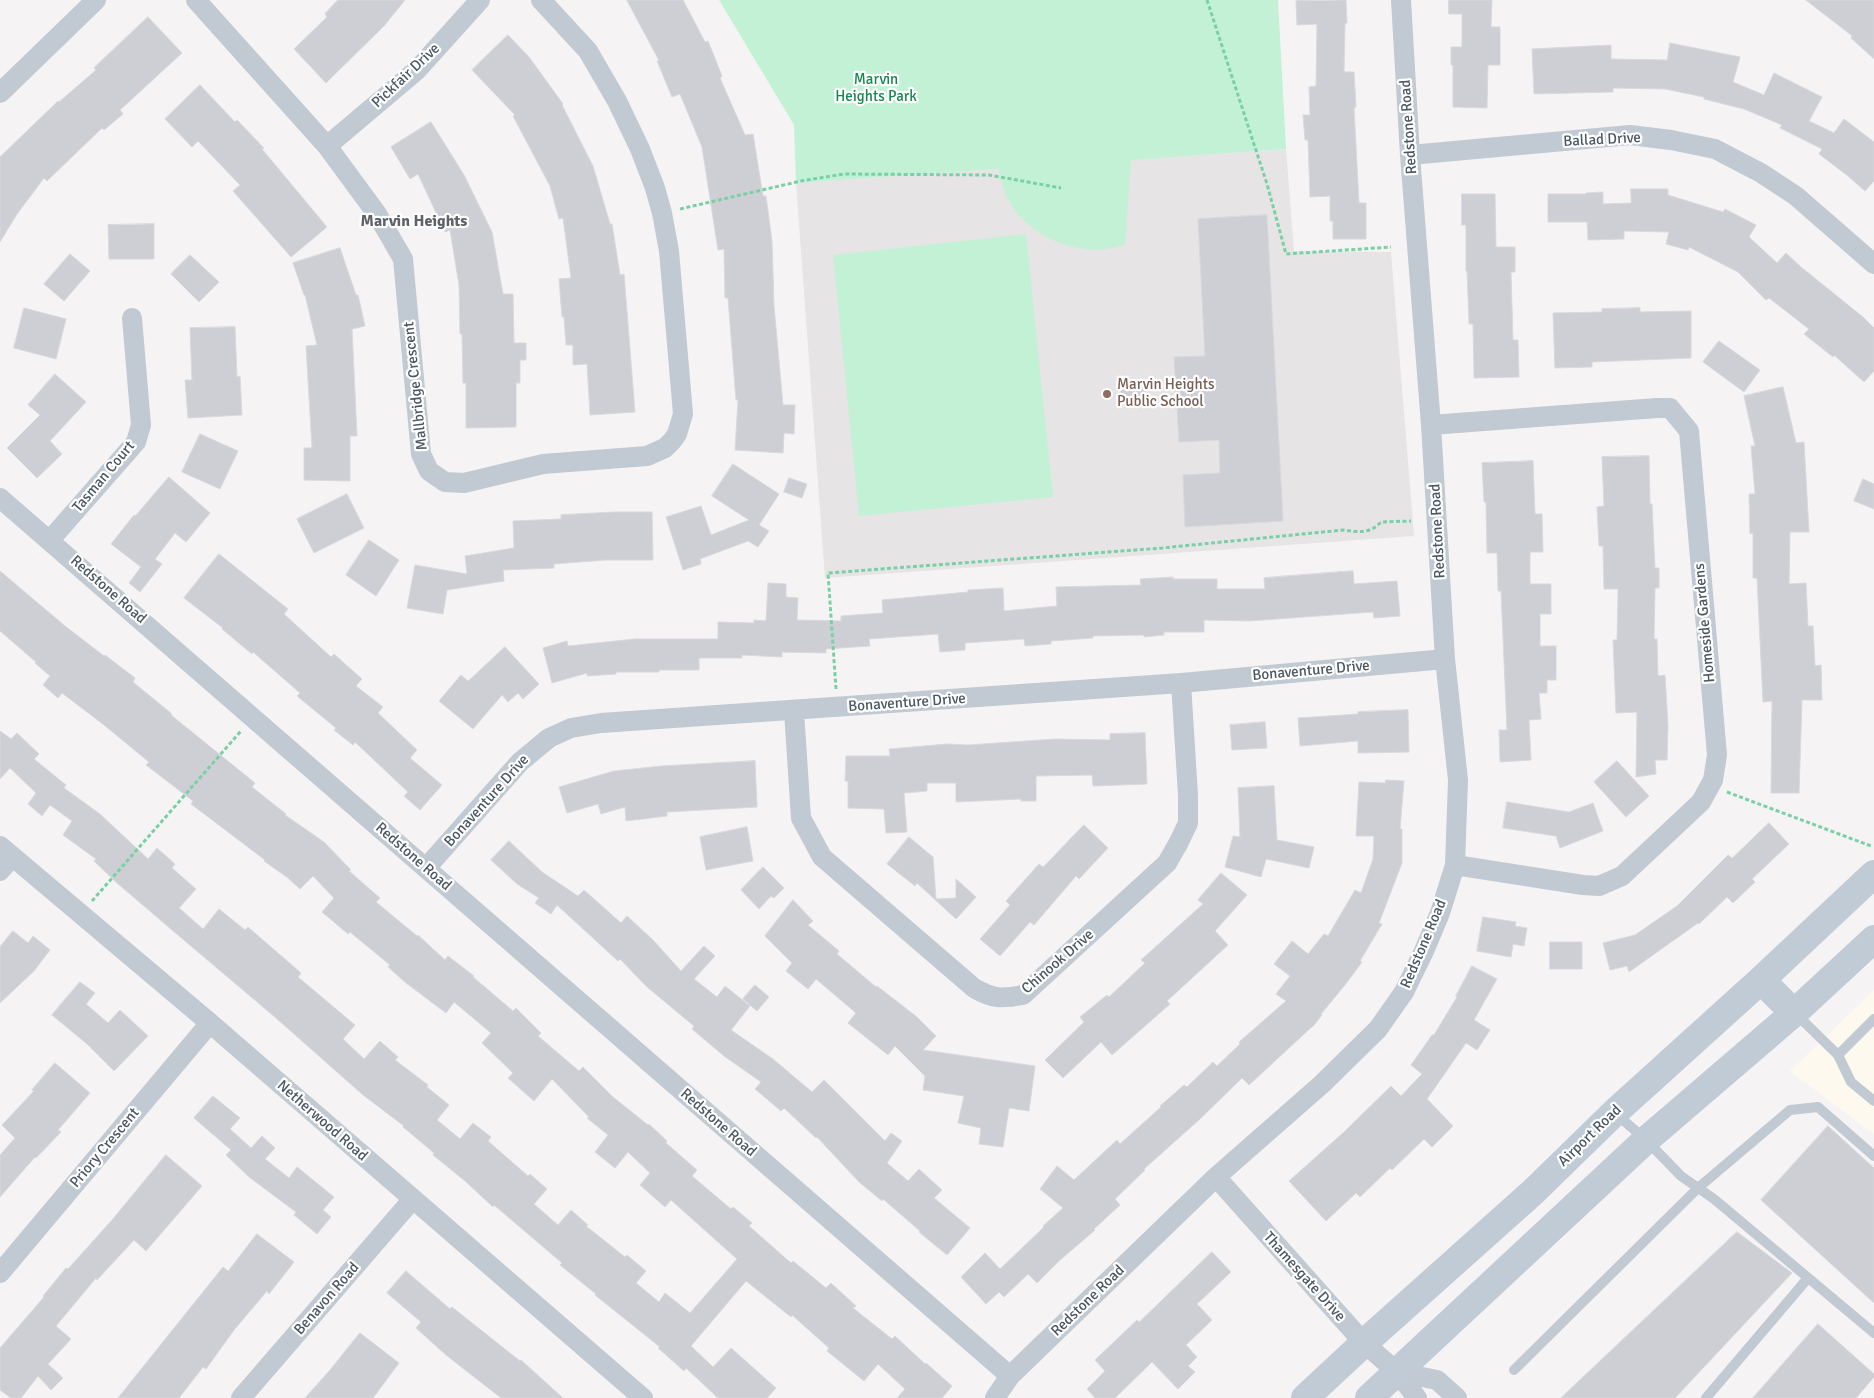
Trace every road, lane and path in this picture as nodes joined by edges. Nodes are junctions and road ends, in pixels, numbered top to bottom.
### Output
1 (96, 0) edge
2 (196, 0) edge
3 (480, 0) edge
4 (540, 0) edge
5 (1207, 0) edge
6 (1401, 0) edge
7 (0, 92) edge
8 (327, 146) junction
9 (1410, 155) junction
10 (1061, 188) dead end
11 (662, 213) junction
12 (1391, 247) dead end
13 (1874, 264) edge
14 (132, 318) dead end
15 (1431, 425) junction
16 (0, 498) edge
17 (1411, 522) dead end
18 (50, 540) junction
19 (1445, 659) junction
20 (1181, 683) junction
21 (837, 708) junction
22 (794, 711) junction
23 (253, 717) junction
24 (1713, 780) junction
25 (1872, 846) dead end
26 (4, 858) edge
27 (1455, 865) junction
28 (426, 868) junction
29 (1874, 874) edge
30 (80, 914) junction
31 (1874, 939) edge
32 (1761, 980) junction
33 (1794, 1013) junction
34 (1874, 1018) edge
35 (210, 1023) junction
36 (1838, 1055) junction
37 (1874, 1101) edge
38 (1614, 1113) junction
39 (1646, 1140) junction
40 (1874, 1156) edge
41 (1216, 1177) junction
42 (1698, 1188) junction
43 (412, 1200) junction
44 (0, 1273) edge
45 (1808, 1278) junction
46 (1874, 1333) edge
47 (1364, 1343) junction
48 (1514, 1370) dead end
49 (1397, 1372) junction
50 (1010, 1376) junction
51 (241, 1398) edge
52 (643, 1398) edge
53 (995, 1398) edge
54 (1305, 1398) edge
55 (1369, 1398) edge
56 (1417, 1398) edge
57 (1457, 1398) edge
58 (1706, 1398) edge

1 - 7 street
2 - 8 street, Mallbridge Crescent
3 - 8 street, Pickfair Drive
4 - 11 street, Mallbridge Crescent
5 - 12 path
6 - 9 street, Redstone Road
8 - 11 street, Mallbridge Crescent
9 - 13 street, Ballad Drive
9 - 15 street, Redstone Road
10 - 11 path
14 - 18 street, Tasman Court
15 - 19 street, Redstone Road
15 - 24 street, Homeside Gardens
16 - 18 street, Redstone Road
17 - 21 path
18 - 23 street, Redstone Road
19 - 20 street, Bonaventure Drive
19 - 27 street, Redstone Road
20 - 21 street, Bonaventure Drive
20 - 22 street, Chinook Drive
21 - 22 street, Bonaventure Drive
22 - 28 street, Bonaventure Drive
23 - 28 street, Redstone Road
23 - 30 path
24 - 25 path
24 - 27 street, Homeside Gardens
26 - 30 street, Netherwood Road
27 - 41 street, Redstone Road
28 - 50 street, Redstone Road
29 - 32 main road, Airport Road
30 - 35 street, Netherwood Road
31 - 33 main road
32 - 33 main road
32 - 38 main road, Airport Road
33 - 36 lane
33 - 39 main road
34 - 36 lane
35 - 43 street, Netherwood Road
35 - 44 street, Priory Crescent
36 - 37 lane
38 - 39 lane
38 - 47 main road, Airport Road
39 - 42 lane
39 - 49 main road
40 - 42 lane
41 - 47 street, Thamesgate Drive
41 - 50 street, Redstone Road
42 - 45 lane
42 - 48 lane
43 - 51 street, Benavon Road
43 - 52 street, Netherwood Road
45 - 46 lane
45 - 58 lane
47 - 49 street, Thamesgate Drive
47 - 54 main road, Airport Road
49 - 55 main road
49 - 56 street, Thamesgate Drive
49 - 57 street, Thamesgate Drive
50 - 53 street

